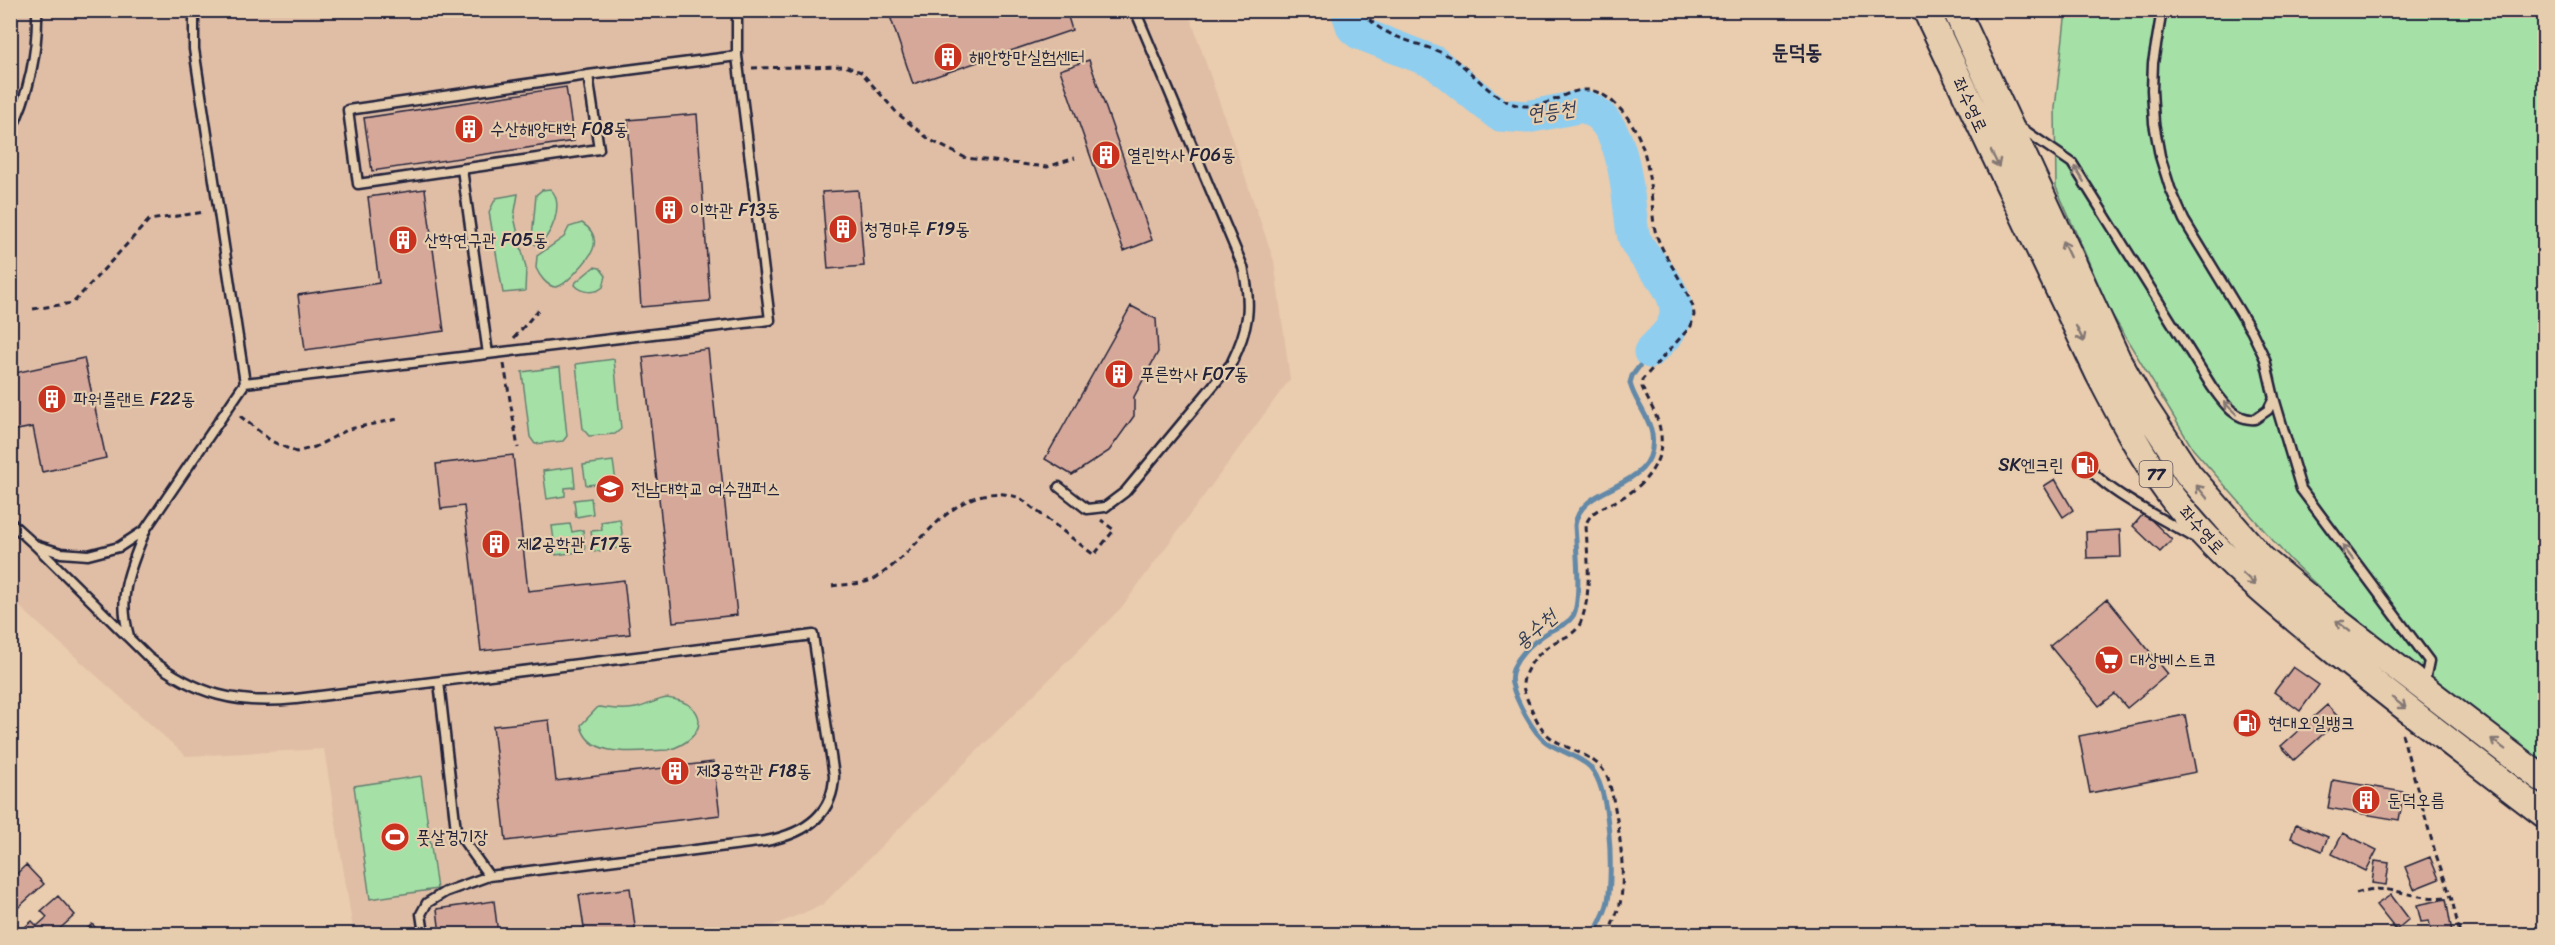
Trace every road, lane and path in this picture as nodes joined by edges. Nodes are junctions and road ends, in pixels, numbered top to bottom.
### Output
1 (37, 10) edge
2 (194, 10) edge
3 (737, 10) edge
4 (1135, 10) edge
5 (1364, 10) edge
6 (1926, 10) edge
7 (1956, 10) edge
8 (2162, 10) edge
9 (737, 56) junction
10 (738, 68) junction
11 (588, 75) junction
12 (2005, 117) junction
13 (10, 132) edge
14 (1075, 158) dead end
15 (462, 169) junction
16 (219, 210) junction
17 (540, 308) dead end
18 (33, 309) dead end
19 (519, 331) dead end
20 (502, 352) junction
21 (488, 354) junction
22 (245, 383) junction
23 (2274, 398) junction
24 (229, 407) junction
25 (398, 419) dead end
26 (518, 448) dead end
27 (2092, 471) dead end
28 (1059, 487) dead end
29 (1087, 509) junction
30 (10, 522) edge
31 (145, 530) junction
32 (35, 545) junction
33 (2227, 557) junction
34 (832, 586) dead end
35 (130, 639) junction
36 (439, 682) junction
37 (2424, 689) junction
38 (2401, 730) dead end
39 (2544, 780) edge
40 (2544, 814) edge
41 (489, 876) junction
42 (2356, 893) dead end
43 (2451, 897) junction
44 (424, 934) edge
45 (1609, 934) edge
46 (2460, 934) edge

1 - 13 lane
2 - 16 lane
3 - 9 lane
4 - 29 lane
5 - 45 path
6 -> 33 main road, 좌수영로 / 77
7 - 12 main road, 좌수영로 / 77
8 - 23 lane
9 - 10 lane
9 - 11 lane
10 - 14 path
10 - 20 lane
11 - 15 lane
11 - 15 lane
23 -> 12 lane
37 -> 12 main road, 좌수영로 / 77
15 - 21 lane
16 - 18 path
16 - 22 lane
17 - 19 path
20 - 21 lane
20 - 26 path
21 - 22 lane
22 - 24 lane
37 -> 23 lane
24 - 25 path
24 - 31 lane
27 - 33 lane
28 - 29 lane
29 - 34 path
30 - 32 lane
31 - 32 lane
31 - 35 lane
32 - 35 lane
33 -> 40 main road, 좌수영로 / 77
35 - 36 lane
36 - 41 lane
36 - 41 lane
39 -> 37 main road, 좌수영로 / 77
38 - 43 path
41 - 44 lane
42 - 43 path
43 - 46 path

